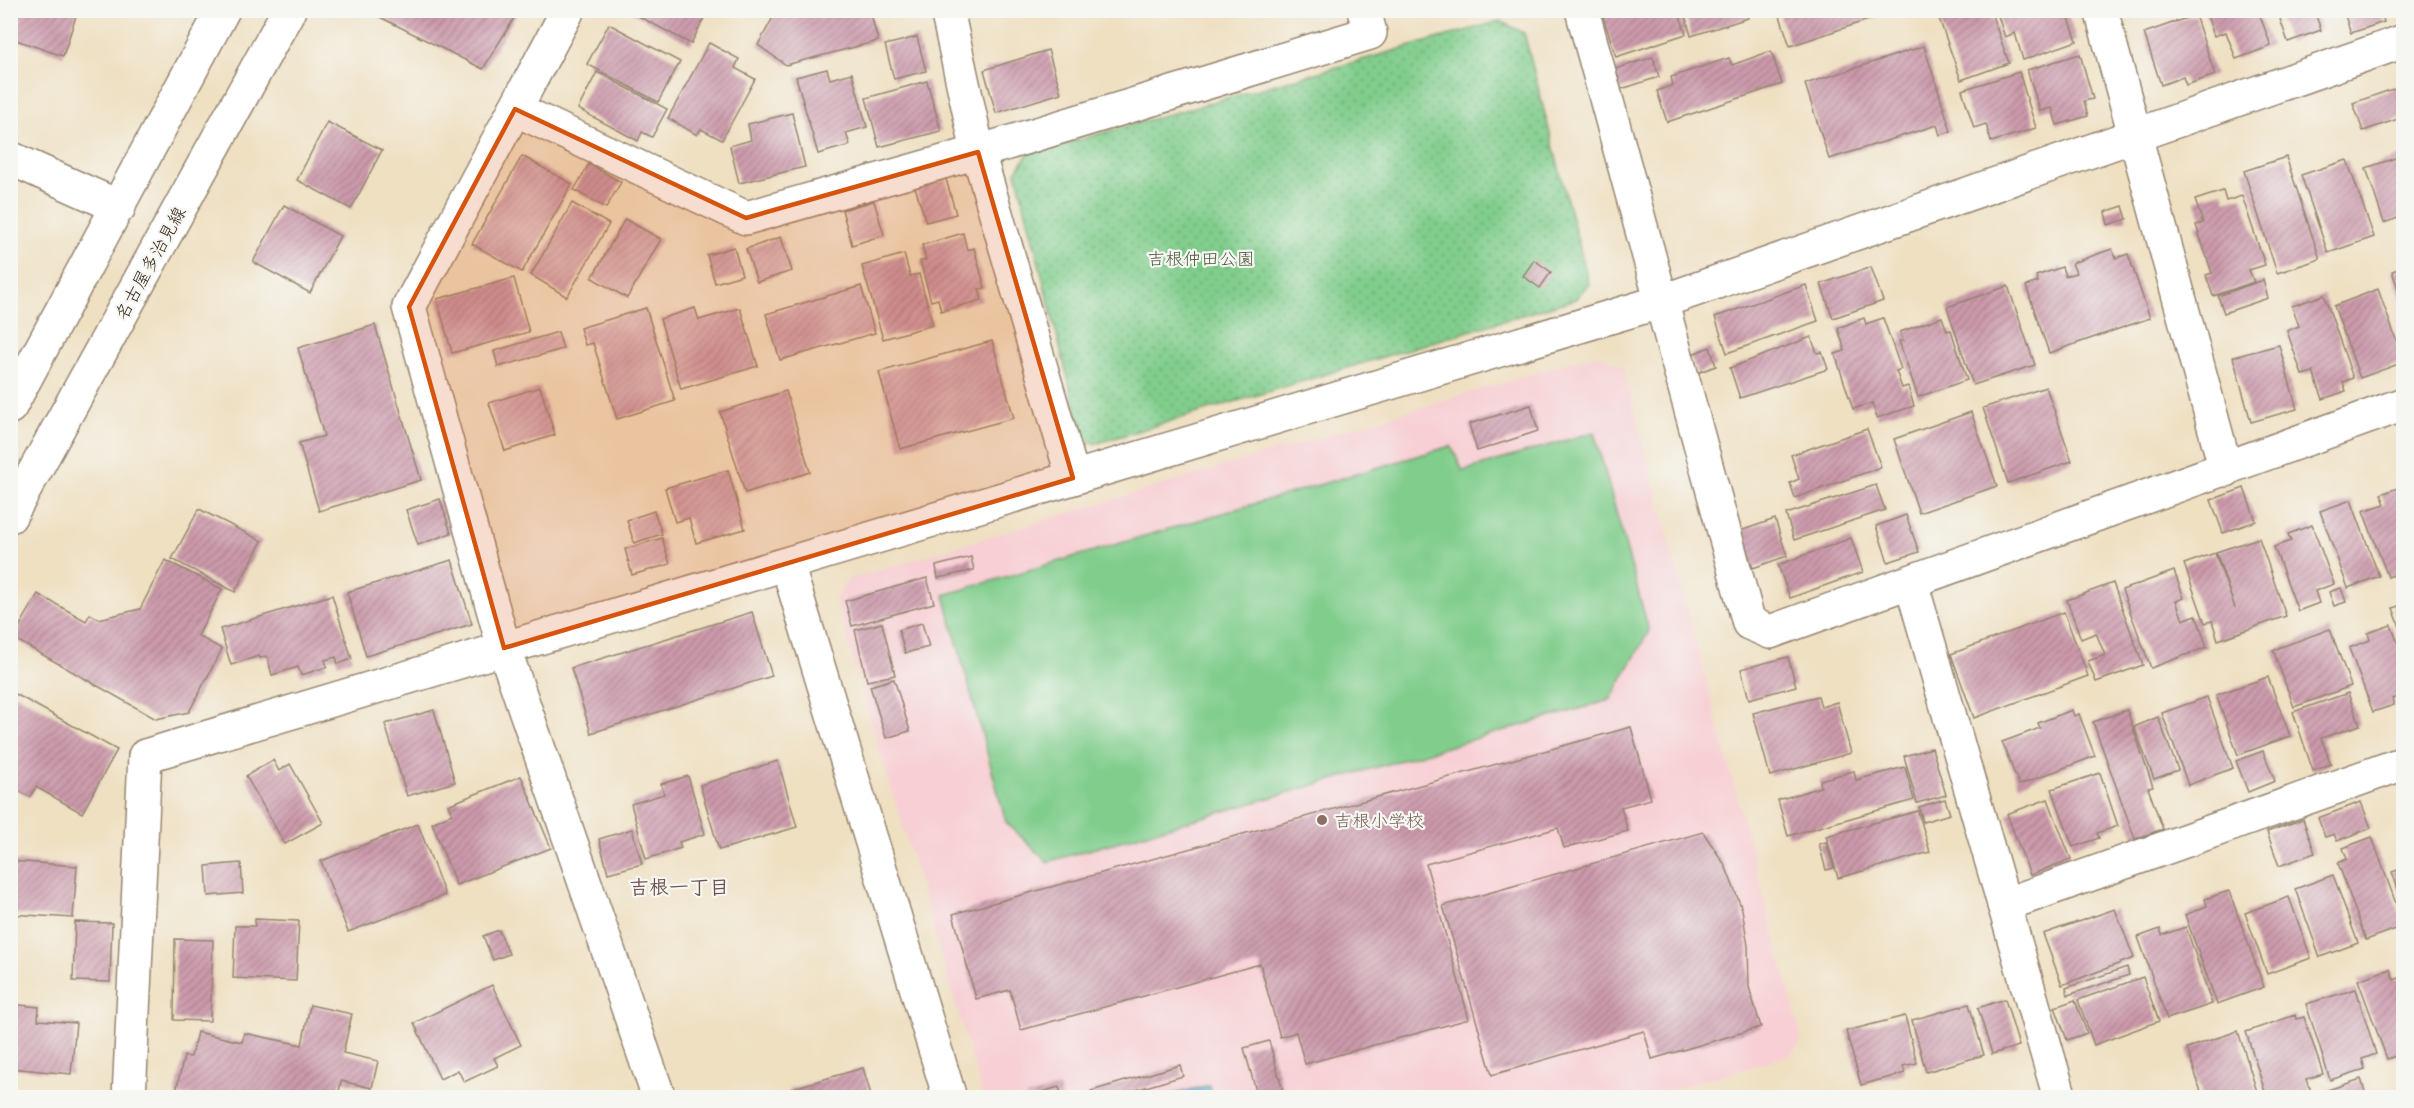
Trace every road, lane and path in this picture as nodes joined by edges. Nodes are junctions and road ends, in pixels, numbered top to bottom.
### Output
1 (222, 10) edge
2 (289, 10) edge
3 (568, 10) edge
4 (947, 10) edge
5 (1364, 10) edge
6 (1582, 10) edge
7 (2101, 10) edge
8 (2403, 41) edge
9 (515, 109) junction
10 (2136, 135) junction
11 (978, 152) junction
12 (10, 158) edge
13 (119, 207) junction
14 (1660, 302) junction
15 (2403, 405) edge
16 (10, 407) edge
17 (2226, 470) junction
18 (1073, 478) junction
19 (10, 516) edge
20 (787, 564) junction
21 (1911, 582) junction
22 (504, 648) junction
23 (2403, 763) edge
24 (2004, 905) junction
25 (129, 1098) edge
26 (659, 1098) edge
27 (950, 1098) edge
28 (2060, 1098) edge

1 - 13 street
2 - 19 street, 名古屋多治見線
3 - 9 street
4 - 11 street
5 - 11 street
6 - 14 street
7 - 10 street
8 - 10 street
9 - 11 street
9 - 22 street
10 - 14 street
10 - 17 street
11 - 18 street
12 - 13 street
13 - 16 street
14 - 18 street
14 - 21 street
15 - 17 street
17 - 21 street
18 - 20 street
20 - 22 street
20 - 27 street
21 - 24 street
22 - 25 street
22 - 26 street
23 - 24 street
24 - 28 street

